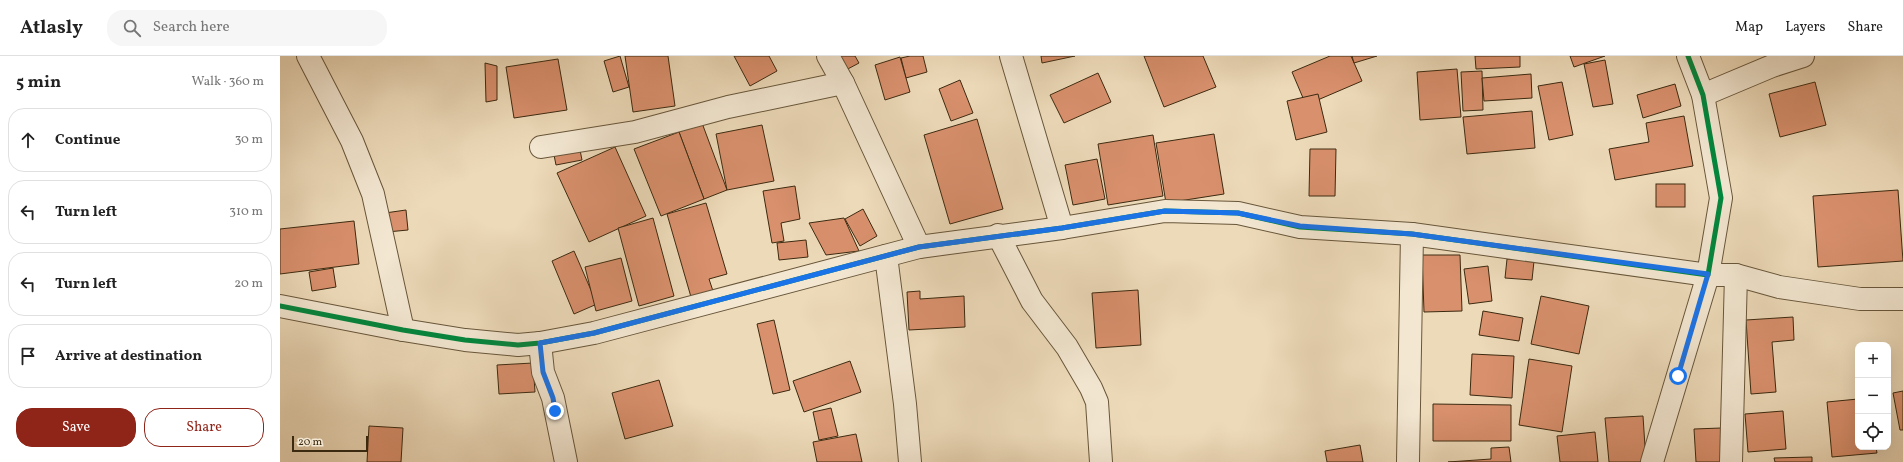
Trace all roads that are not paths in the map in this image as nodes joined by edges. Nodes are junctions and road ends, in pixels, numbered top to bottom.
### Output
1 (308, 56) edge
2 (828, 56) edge
3 (1011, 56) edge
4 (1688, 56) edge
5 (1803, 56) edge
6 (843, 83) junction
7 (1703, 95) junction
8 (541, 147) dead end
9 (1062, 228) junction
10 (1412, 234) junction
11 (998, 235) junction
12 (919, 247) junction
13 (886, 256) junction
14 (1708, 274) junction
15 (1736, 275) junction
16 (1903, 298) edge
17 (280, 306) edge
18 (403, 330) junction
19 (540, 343) junction
20 (566, 462) edge
21 (910, 462) edge
22 (1101, 462) edge
23 (1408, 462) edge
24 (1652, 462) edge
25 (1731, 462) edge

1 - 18 street
2 - 6 street
3 - 9 street
4 - 7 street
5 - 7 street
6 - 8 street
6 - 12 street
7 - 14 street
9 - 10 street
9 - 11 street
10 - 14 street
10 - 23 street
11 - 12 street
11 - 22 street
12 - 13 street
13 - 19 street
13 - 21 street
14 - 15 street
14 - 24 street
15 - 16 street
15 - 25 street
17 - 18 street
18 - 19 street
19 - 20 street

